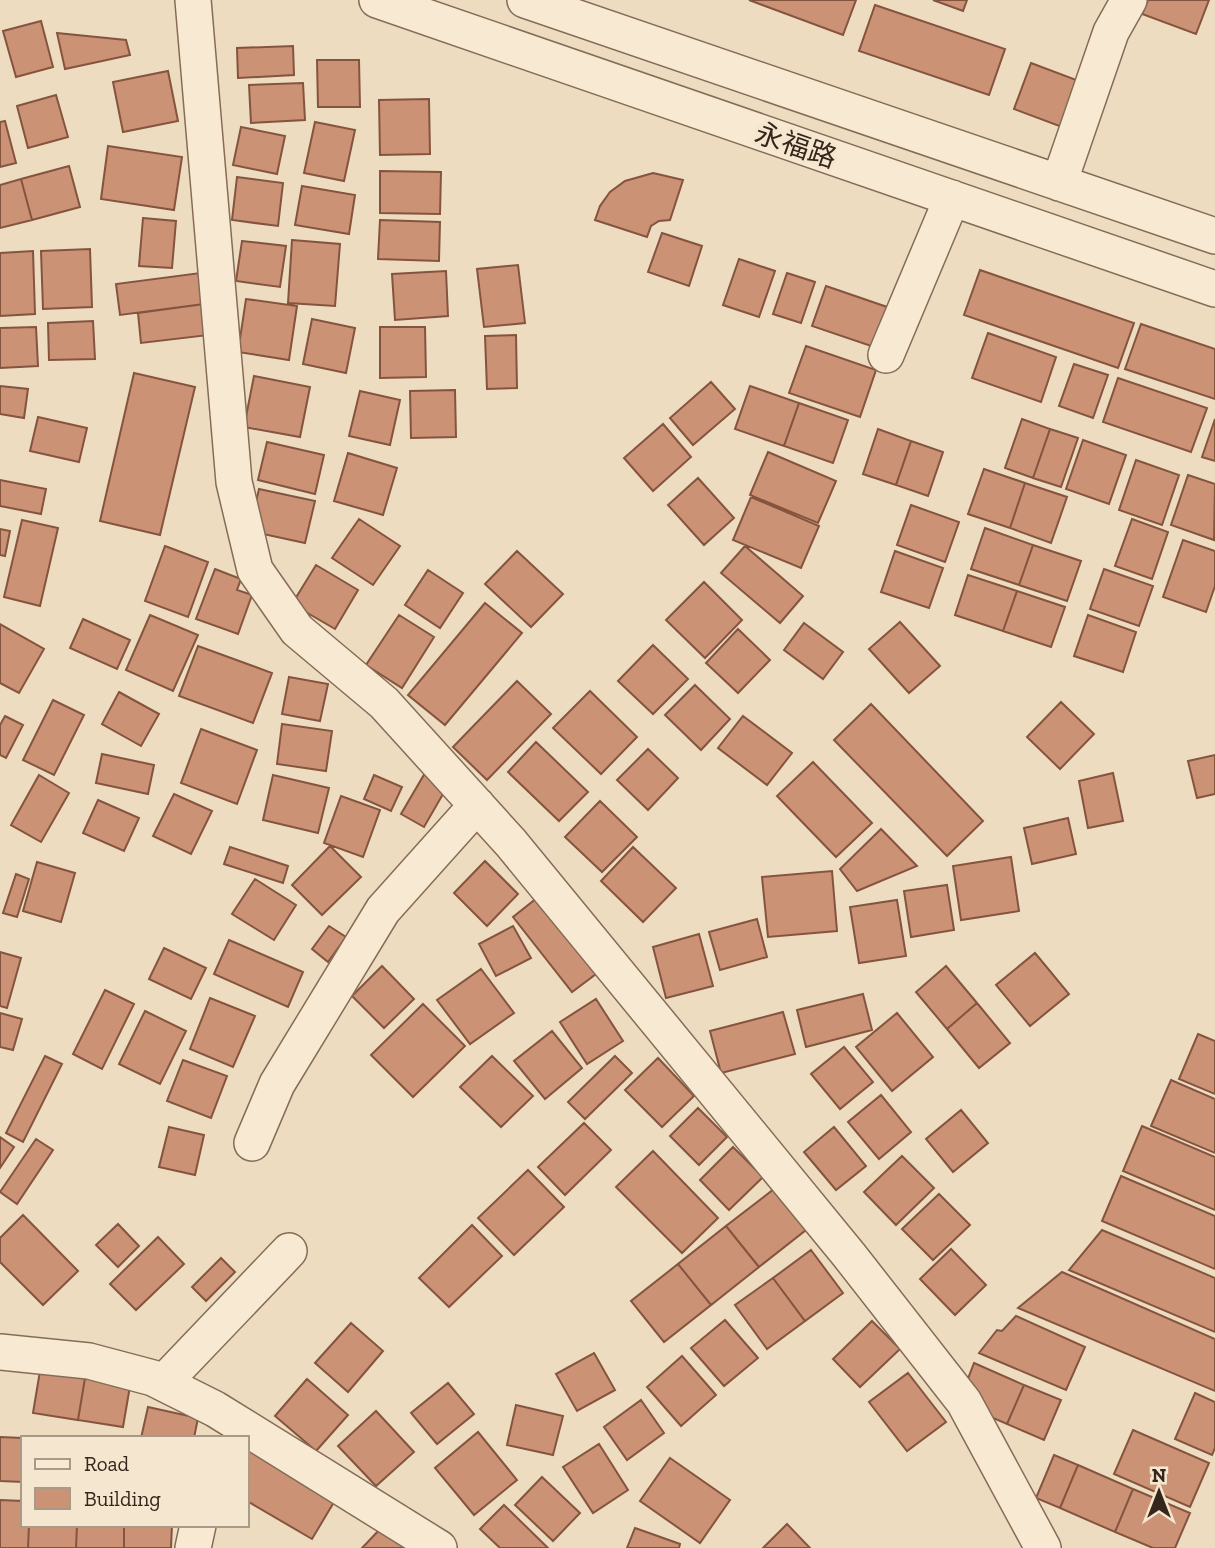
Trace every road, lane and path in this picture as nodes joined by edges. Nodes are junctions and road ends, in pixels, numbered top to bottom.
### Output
1 (193, 0) edge
2 (377, 0) edge
3 (525, 0) edge
4 (1129, 0) edge
5 (585, 10) edge
6 (1059, 183) junction
7 (952, 198) junction
8 (1215, 236) edge
9 (1215, 289) edge
10 (886, 355) dead end
11 (477, 805) junction
12 (252, 1143) dead end
13 (289, 1251) dead end
14 (0, 1352) edge
15 (163, 1383) junction
16 (223, 1427) edge
17 (239, 1436) edge
18 (248, 1441) edge
19 (198, 1527) edge
20 (193, 1548) edge
21 (439, 1548) edge
22 (1044, 1548) edge

1 - 11 street
2 - 7 street, 永福路
3 - 5 street, 永福路
4 - 6 street
5 - 6 street, 永福路
6 - 8 street, 永福路
7 - 9 street, 永福路
7 - 10 street
11 - 12 street
11 - 22 street
13 - 15 street
14 - 15 street
15 - 16 street
16 - 17 street
18 - 21 street
19 - 20 street

